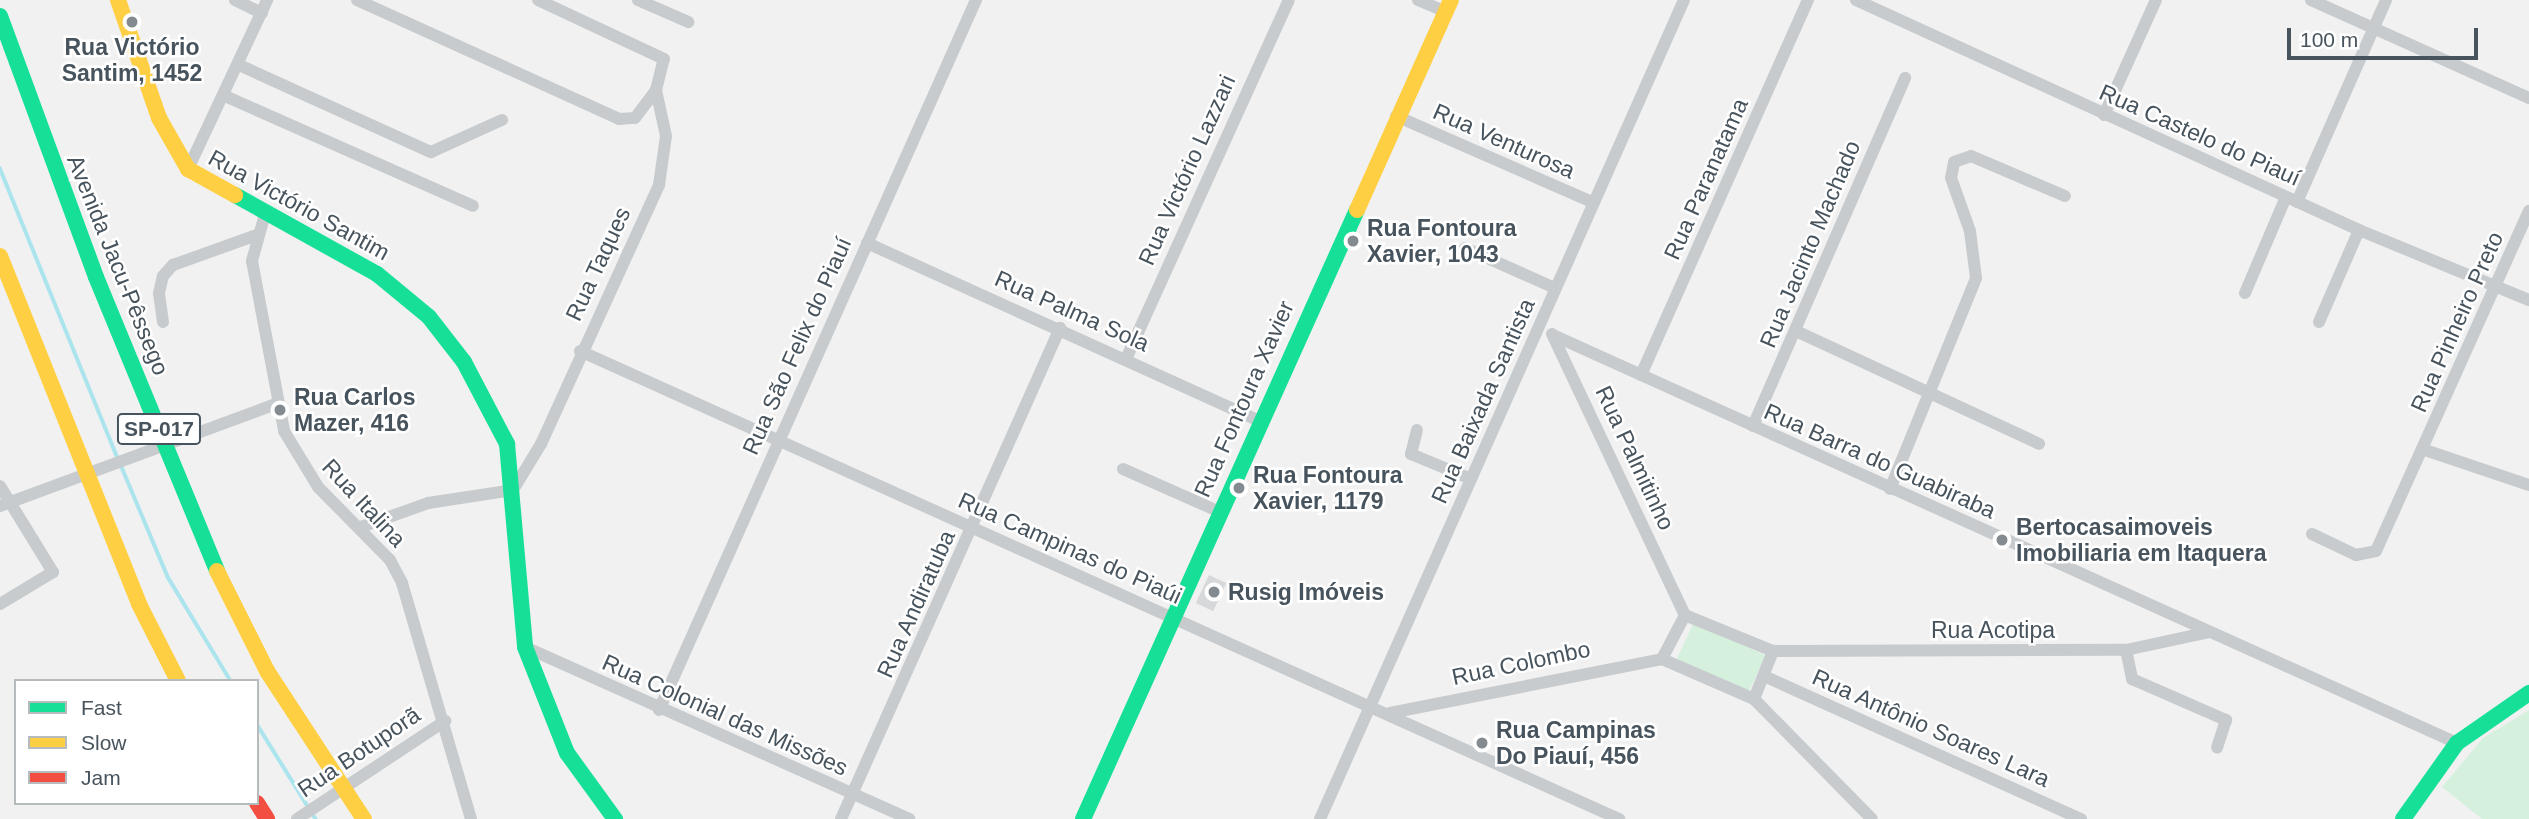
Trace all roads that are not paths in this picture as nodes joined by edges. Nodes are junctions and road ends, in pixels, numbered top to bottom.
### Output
1 (118, 0) edge
2 (235, 0) edge
3 (267, 0) edge
4 (357, 0) edge
5 (538, 0) edge
6 (638, 0) edge
7 (975, 0) edge
8 (1289, 0) edge
9 (1418, 0) edge
10 (1684, 0) edge
11 (1808, 0) edge
12 (1856, 0) edge
13 (2156, 0) edge
14 (2311, 0) edge
15 (2386, 0) edge
16 (1448, 6) edge
17 (262, 13) junction
18 (0, 16) edge
19 (688, 22) dead end
20 (2373, 29) junction
21 (239, 65) junction
22 (1905, 78) dead end
23 (656, 90) junction
24 (225, 96) junction
25 (2529, 98) edge
26 (2104, 115) junction
27 (1396, 116) junction
28 (502, 120) dead end
29 (188, 169) junction
30 (2065, 196) dead end
31 (2292, 199) junction
32 (1594, 203) junction
33 (473, 206) dead end
34 (2529, 211) edge
35 (265, 214) junction
36 (2359, 230) junction
37 (257, 234) junction
38 (867, 243) junction
39 (1465, 248) dead end
40 (0, 256) edge
41 (1555, 288) junction
42 (2494, 289) junction
43 (2245, 293) dead end
44 (2529, 300) edge
45 (163, 322) dead end
46 (2319, 322) dead end
47 (1538, 326) junction
48 (1060, 328) junction
49 (1796, 331) junction
50 (1555, 336) junction
51 (580, 351) junction
52 (1126, 359) junction
53 (1641, 375) junction
54 (1931, 393) junction
55 (276, 404) junction
56 (1259, 421) junction
57 (1754, 426) junction
58 (1417, 430) dead end
59 (775, 441) junction
60 (2039, 444) dead end
61 (162, 445) junction
62 (2423, 449) junction
63 (1123, 469) dead end
64 (94, 473) junction
65 (1471, 479) junction
66 (2529, 485) edge
67 (0, 486) edge
68 (1890, 488) junction
69 (513, 490) junction
70 (5, 504) edge
71 (1218, 511) junction
72 (361, 527) junction
73 (972, 528) junction
74 (2312, 534) dead end
75 (0, 604) edge
76 (1685, 615) junction
77 (1170, 616) junction
78 (2210, 632) junction
79 (526, 648) junction
80 (2126, 650) junction
81 (1773, 651) junction
82 (1662, 659) junction
83 (1764, 676) junction
84 (177, 679) edge
85 (2529, 693) edge
86 (1754, 699) junction
87 (1370, 705) junction
88 (659, 710) junction
89 (1390, 713) junction
90 (445, 721) junction
91 (2457, 743) junction
92 (2217, 748) dead end
93 (338, 792) junction
94 (854, 794) junction
95 (297, 819) edge
96 (364, 819) edge
97 (471, 819) edge
98 (615, 819) edge
99 (841, 819) edge
100 (909, 819) edge
101 (1083, 819) edge
102 (1320, 819) edge
103 (1619, 819) edge
104 (1872, 819) edge
105 (2081, 819) edge
106 (2403, 819) edge

1 - 29 main road, Rua Victório Santim
2 - 17 street
3 - 17 street
4 - 23 street
5 - 23 street, Rua Taques
6 - 19 street
7 - 38 street, Rua São Felix do Piauí
8 - 52 street, Rua Victório Lazzari
9 - 16 street
10 - 32 street, Rua Baixada Santista
11 - 53 street, Rua Paranatama
12 - 26 street, Rua Castelo do Piauí
13 - 26 street
14 - 20 street
15 - 20 street
16 - 27 main road, Rua Fontoura Xavier
17 - 21 street
18 - 61 main road, Avenida Jacu-Pêssego / SP-017
20 - 25 street
20 - 31 street
21 - 24 street
21 - 28 street
22 - 49 street, Rua Jacinto Machado
23 - 51 street, Rua Taques
24 - 29 street
24 - 33 street
26 - 31 street, Rua Castelo do Piauí
27 - 32 street, Rua Venturosa
27 - 56 main road, Rua Fontoura Xavier
29 - 35 main road, Rua Victório Santim
30 - 54 street
31 - 36 street, Rua Castelo do Piauí
31 - 43 street
32 - 41 street, Rua Baixada Santista
34 - 42 street, Rua Pinheiro Preto
35 - 37 street, Rua Italina
35 - 69 main road, Rua Victório Santim
36 - 42 street, Rua Castelo do Piauí
36 - 46 street
37 - 45 street
37 - 55 street, Rua Italina
38 - 48 street, Rua Palma Sola
38 - 59 street, Rua São Felix do Piauí
39 - 41 street
40 - 64 main road
41 - 47 street, Rua Baixada Santista
42 - 44 street, Rua Castelo do Piauí
42 - 62 street, Rua Pinheiro Preto
47 - 50 street
47 - 65 street, Rua Baixada Santista
48 - 52 street, Rua Palma Sola
48 - 73 street, Rua Andiratuba
49 - 54 street
49 - 57 street, Rua Jacinto Machado
50 - 53 street, Rua Barra do Guabiraba
50 - 76 street, Rua Palmitinho
51 - 59 street, Rua Campinas do Piaúi
51 - 69 street, Rua Taques
52 - 56 street, Rua Palma Sola
53 - 57 street, Rua Barra do Guabiraba
54 - 60 street
54 - 68 street
55 - 61 street
55 - 72 street, Rua Italina
56 - 71 main road, Rua Fontoura Xavier
57 - 68 street, Rua Barra do Guabiraba
58 - 65 street
59 - 73 street, Rua Campinas do Piaúi
59 - 88 street, Rua São Felix do Piauí
61 - 64 street
61 - 93 main road, Avenida Jacu-Pêssego / SP-017
62 - 66 street
62 - 74 street, Rua Pinheiro Preto
63 - 71 street
64 - 70 street
64 - 84 main road
65 - 87 street, Rua Baixada Santista
67 - 70 street
68 - 78 street, Rua Barra do Guabiraba
69 - 72 street
69 - 79 main road, Rua Victório Santim
70 - 75 street
71 - 77 main road, Rua Fontoura Xavier
72 - 90 street, Rua Italina
73 - 77 street, Rua Campinas do Piaúi
73 - 94 street, Rua Andiratuba
76 - 81 street
76 - 82 street
77 - 87 street, Rua Campinas do Piaúi
77 - 101 main road, Rua Fontoura Xavier
78 - 80 street, Rua Acotipa
78 - 91 street, Rua Barra do Guabiraba
79 - 88 street, Rua Colonial das Missões
79 - 98 main road, Rua Victório Santim
80 - 81 street, Rua Acotipa
80 - 92 street
81 - 83 street
82 - 86 street
82 - 89 street, Rua Colombo
83 - 86 street
83 - 105 street, Rua Antônio Soares Lara
85 - 91 main road
86 - 104 street
87 - 89 street, Rua Campinas do Piaúi
87 - 102 street, Rua Baixada Santista
88 - 94 street, Rua Colonial das Missões
89 - 103 street, Rua Campinas do Piaúi
90 - 93 street, Rua Botuporã
90 - 97 street, Rua Italina
91 - 106 main road
93 - 95 street, Rua Botuporã
93 - 96 main road, Avenida Jacu-Pêssego / SP-017
94 - 99 street, Rua Andiratuba
94 - 100 street, Rua Colonial das Missões

